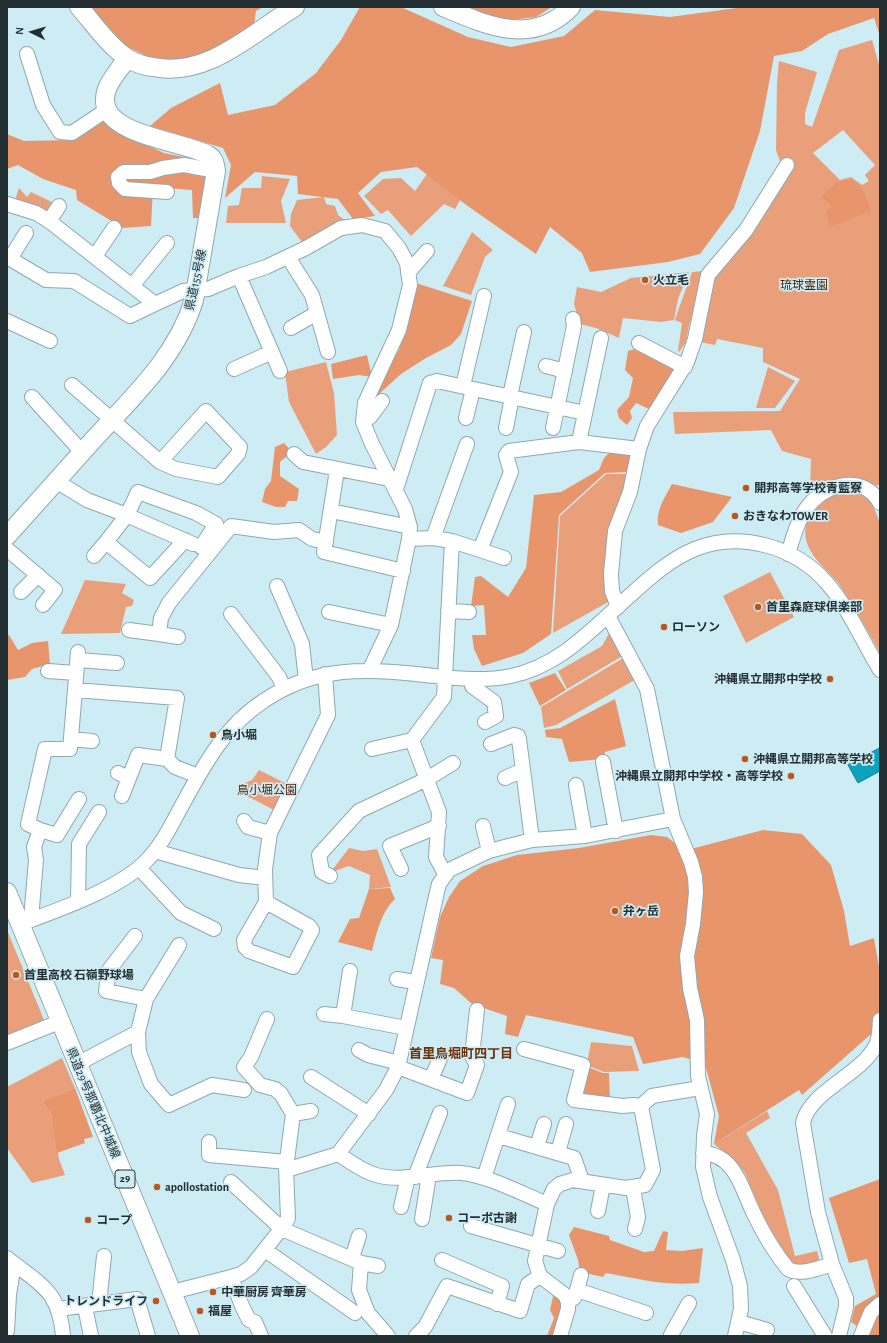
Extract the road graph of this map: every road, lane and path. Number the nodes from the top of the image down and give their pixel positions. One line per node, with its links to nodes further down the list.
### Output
1 (79, 7): 6 (main road)
2 (296, 7): 6 (main road)
3 (443, 7): 4 (main road)
4 (571, 7)
5 (27, 54): 7 (street)
6 (128, 58): 7 (main road)
7 (108, 109): 9 (main road)
8 (787, 165): 38 (street)
9 (216, 171): 10 (street); 24 (main road, 県道155号線)
10 (167, 192)
11 (7, 204): 13 (street)
12 (60, 206): 13 (street)
13 (49, 221): 18 (street)
14 (114, 228): 18 (street)
15 (26, 233): 20 (street)
16 (167, 243): 23 (street)
17 (427, 251): 21 (street)
18 (94, 256): 23 (street)
19 (288, 257): 21 (street); 22 (street); 27 (street)
20 (9, 258): 26 (street)
21 (408, 273): 51 (street)
22 (239, 276): 24 (street); 35 (street)
23 (132, 286): 26 (street)
24 (196, 290): 26 (street); 50 (main road, 県道155号線)
25 (484, 296): 43 (street)
26 (154, 304)
27 (317, 313): 30 (street); 36 (street)
28 (573, 319): 41 (street)
29 (7, 321): 33 (street)
30 (292, 328)
31 (524, 332): 44 (street)
32 (601, 338): 48 (street)
33 (50, 341)
34 (639, 343): 38 (street)
35 (272, 352): 39 (street); 40 (street)
36 (328, 352)
37 (546, 366): 41 (street)
38 (685, 367): 56 (street)
39 (234, 368)
40 (280, 371)
41 (565, 371): 47 (street)
42 (72, 386): 50 (street)
43 (468, 387): 44 (street); 49 (street); 62 (street)
44 (511, 397): 47 (street); 52 (street)
45 (32, 398): 57 (street)
46 (382, 401): 51 (street)
47 (557, 407): 48 (street); 53 (street)
48 (585, 413): 54 (street)
49 (466, 418)
50 (111, 421): 57 (main road, 県道155号線); 59 (street)
51 (363, 422): 62 (street)
52 (506, 428)
53 (553, 428)
54 (579, 442): 56 (street); 75 (street)
55 (467, 444): 68 (street)
56 (638, 449): 84 (street)
57 (82, 452): 61 (main road, 県道155号線)
58 (294, 454): 60 (street)
59 (160, 462): 59 (street)
60 (337, 470): 62 (street); 64 (street)
61 (56, 481): 65 (street); 67 (main road, 県道155号線)
62 (392, 484): 66 (street)
63 (878, 496): 76 (street)
64 (331, 511): 66 (street); 72 (street)
65 (127, 515): 69 (street); 71 (street); 74 (street)
66 (410, 533): 68 (street); 79 (street)
67 (7, 536)
68 (433, 538): 70 (street)
69 (185, 540): 71 (street); 74 (street)
70 (452, 541): 75 (street); 85 (street)
71 (106, 542): 77 (street)
72 (326, 542): 74 (street); 79 (street)
73 (7, 549): 80 (street)
74 (206, 549): 92 (street)
75 (480, 550): 78 (street)
76 (788, 554): 84 (street); 97 (street)
77 (94, 556)
78 (504, 558)
79 (403, 571): 90 (street)
80 (38, 575): 82 (street); 83 (street)
81 (276, 586): 102 (street)
82 (21, 592)
83 (43, 605)
84 (618, 606): 89 (street)
85 (448, 611): 87 (street); 100 (street)
86 (329, 612): 90 (street)
87 (469, 612)
88 (231, 614): 103 (street)
89 (608, 616): 101 (street); 122 (street)
90 (391, 625): 96 (street)
91 (129, 630): 92 (street)
92 (159, 634): 93 (street)
93 (178, 637)
94 (77, 662): 95 (street); 98 (street); 104 (street)
95 (117, 663)
96 (370, 670): 99 (street); 100 (street)
97 (880, 670)
98 (48, 671)
99 (325, 674): 102 (street); 128 (street)
100 (445, 677): 101 (street); 107 (street)
101 (472, 679): 105 (street)
102 (306, 680): 103 (street)
103 (284, 688): 115 (street)
104 (75, 690): 106 (street); 111 (street)
105 (485, 722)
106 (71, 740): 108 (street); 126 (street)
107 (412, 740): 110 (street); 117 (street)
108 (92, 741)
109 (491, 744): 114 (street)
110 (372, 750)
111 (167, 759): 115 (street); 119 (street)
112 (603, 762): 127 (street)
113 (453, 763): 117 (street)
114 (524, 770): 116 (street); 130 (street)
115 (198, 776): 131 (street)
116 (505, 778)
117 (427, 779): 124 (street); 136 (street)
118 (576, 785): 129 (street)
119 (122, 796)
120 (79, 799): 126 (street)
121 (99, 812): 139 (street)
122 (673, 819): 127 (street); 165 (street)
123 (244, 821): 128 (street)
124 (439, 826): 134 (street); 135 (street)
125 (483, 826): 132 (street)
126 (40, 830): 141 (street)
127 (616, 831): 129 (street)
128 (270, 833): 137 (street)
129 (585, 836): 130 (street)
130 (532, 840): 132 (street)
131 (155, 851): 133 (street); 137 (street)
132 (489, 851): 135 (street)
133 (139, 868): 139 (street); 142 (street)
134 (401, 870)
135 (445, 874): 147 (street)
136 (330, 876)
137 (265, 878): 140 (street)
138 (7, 892): 141 (main road, 県道29号那覇北中城線 / 29)
139 (78, 900): 141 (street)
140 (266, 902): 140 (street)
141 (26, 921): 154 (main road, 県道29号那覇北中城線 / 29)
142 (214, 929)
143 (135, 936): 148 (street)
144 (179, 945): 148 (street)
145 (350, 971): 151 (street)
146 (396, 979): 147 (street)
147 (415, 982): 155 (street)
148 (146, 999): 156 (street)
149 (477, 1010): 164 (street)
150 (324, 1014): 151 (street)
151 (343, 1016): 155 (street)
152 (267, 1019): 171 (street)
153 (880, 1020): 204 (street)
154 (59, 1022): 157 (street); 161 (main road, 県道29号那覇北中城線 / 29)
155 (406, 1028): 162 (street)
156 (138, 1032): 161 (street); 166 (street)
157 (7, 1042)
158 (524, 1049): 168 (street)
159 (359, 1050): 162 (street)
160 (442, 1054): 164 (street)
161 (77, 1064): 211 (main road, 県道29号那覇北中城線 / 29)
162 (398, 1065): 164 (street); 172 (street)
163 (311, 1077): 172 (street)
164 (431, 1079)
165 (700, 1088): 168 (street); 179 (street)
166 (244, 1090)
167 (508, 1104): 175 (street)
168 (641, 1106): 188 (street)
169 (311, 1112): 171 (street)
170 (440, 1113): 183 (street)
171 (293, 1114): 181 (street)
172 (370, 1114): 180 (street)
173 (544, 1124): 177 (street)
174 (566, 1124): 178 (street)
175 (499, 1136): 177 (street); 184 (street)
176 (210, 1142): 181 (street)
177 (537, 1146): 178 (street)
178 (558, 1152): 185 (street)
179 (703, 1153): 204 (street); 222 (street)
180 (338, 1154): 181 (street); 183 (street)
181 (286, 1165): 194 (street)
182 (429, 1175): 183 (street); 184 (street); 192 (street)
183 (412, 1177): 190 (street)
184 (484, 1178): 189 (street)
185 (579, 1180): 187 (street); 189 (street)
186 (231, 1182): 194 (street)
187 (603, 1185): 188 (street); 191 (street)
188 (633, 1188): 195 (street)
189 (547, 1204): 197 (street)
190 (401, 1206)
191 (598, 1211)
192 (422, 1219)
193 (471, 1226): 197 (street)
194 (282, 1229): 198 (street); 201 (street)
195 (635, 1229)
196 (359, 1236): 201 (street)
197 (538, 1246): 199 (street); 207 (street)
198 (265, 1250): 208 (street); 220 (street)
199 (558, 1251)
200 (104, 1256): 215 (street)
201 (357, 1260): 205 (street); 220 (street)
202 (442, 1260): 216 (street)
203 (10, 1261): 212 (street); 219 (street)
204 (832, 1264): 236 (street)
205 (378, 1266)
206 (581, 1275): 210 (street)
207 (540, 1276): 213 (street); 216 (street)
208 (231, 1277): 211 (street); 230 (street)
209 (794, 1286): 235 (street)
210 (577, 1290): 213 (street); 221 (street)
211 (172, 1292): 229 (main road, 県道29号那覇北中城線 / 29)
212 (8, 1295): 224 (street)
213 (568, 1302): 225 (street)
214 (689, 1303): 233 (street)
215 (99, 1304): 218 (street); 228 (street)
216 (497, 1304): 232 (street)
217 (880, 1304): 237 (street)
218 (85, 1307): 219 (street); 227 (street)
219 (58, 1309): 226 (street)
220 (367, 1312): 231 (street)
221 (646, 1313)
222 (739, 1322): 223 (street); 234 (street)
223 (767, 1330)
224 (7, 1331)
225 (563, 1335)
226 (63, 1336)
227 (91, 1336)
228 (148, 1336)
229 (190, 1336)
230 (261, 1336)
231 (388, 1336)
232 (416, 1336)
233 (672, 1336)
234 (735, 1336)
235 (825, 1336)
236 (839, 1336)
237 (861, 1336)

